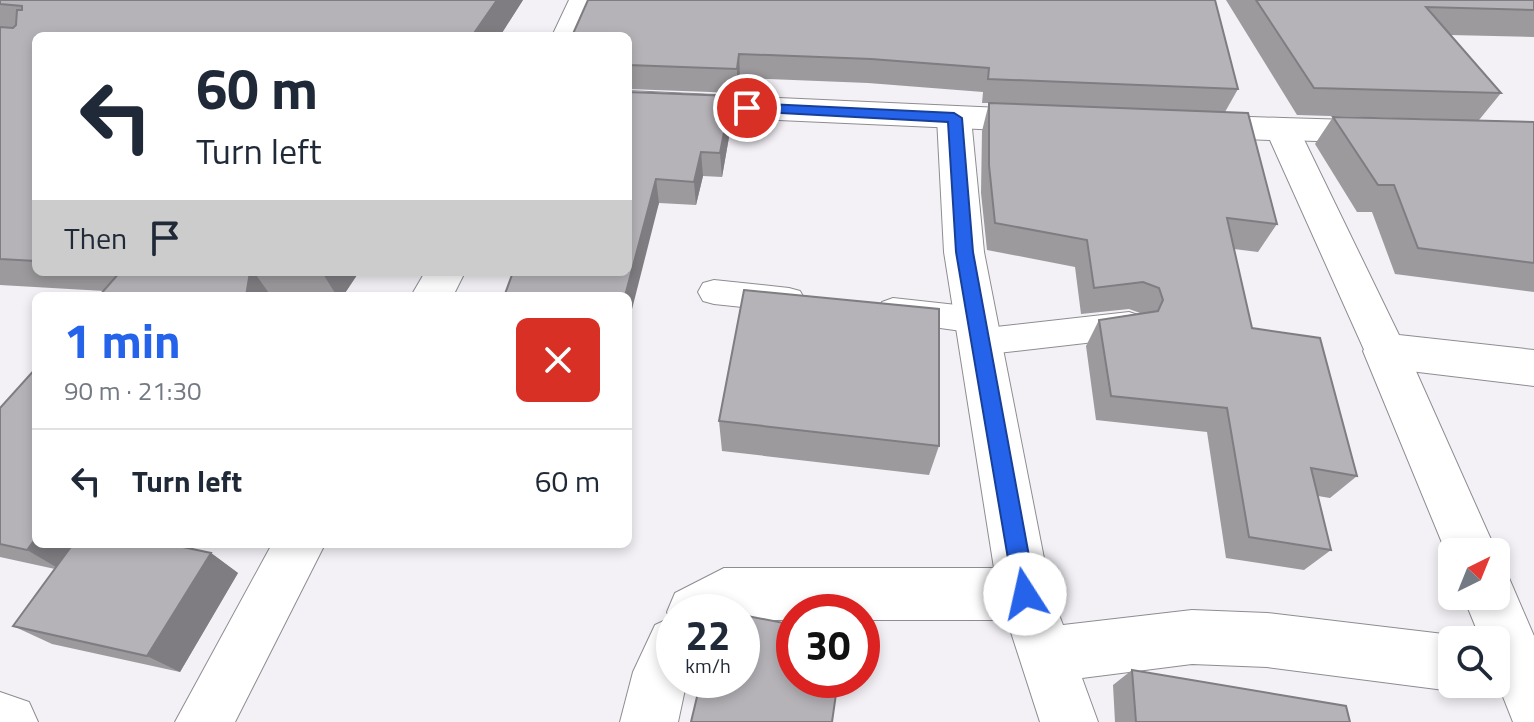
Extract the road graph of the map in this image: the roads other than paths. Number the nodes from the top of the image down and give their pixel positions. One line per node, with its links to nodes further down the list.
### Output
1 (584, 0): 2 (street)
2 (570, 32)
3 (632, 102): 4 (street)
4 (954, 118): 5 (street); 13 (street)
5 (1080, 122)
6 (1158, 125): 7 (street)
7 (1283, 129): 8 (street); 14 (street)
8 (1424, 133)
9 (714, 292): 10 (lane)
10 (822, 303)
11 (868, 308): 13 (lane)
12 (1129, 325): 13 (lane)
13 (978, 331): 19 (street)
14 (1385, 351): 15 (street); 16 (street)
15 (1534, 368)
16 (1465, 538)
17 (297, 548): 27 (street)
18 (760, 594): 19 (street)
19 (1025, 594): 21 (street)
20 (1495, 610): 23 (street)
21 (1047, 655): 22 (street); 29 (street)
22 (1438, 661)
23 (1518, 681)
24 (656, 693): 28 (street)
25 (0, 721): 26 (street)
26 (9, 722)
27 (204, 722)
28 (649, 722)
29 (1069, 722)

